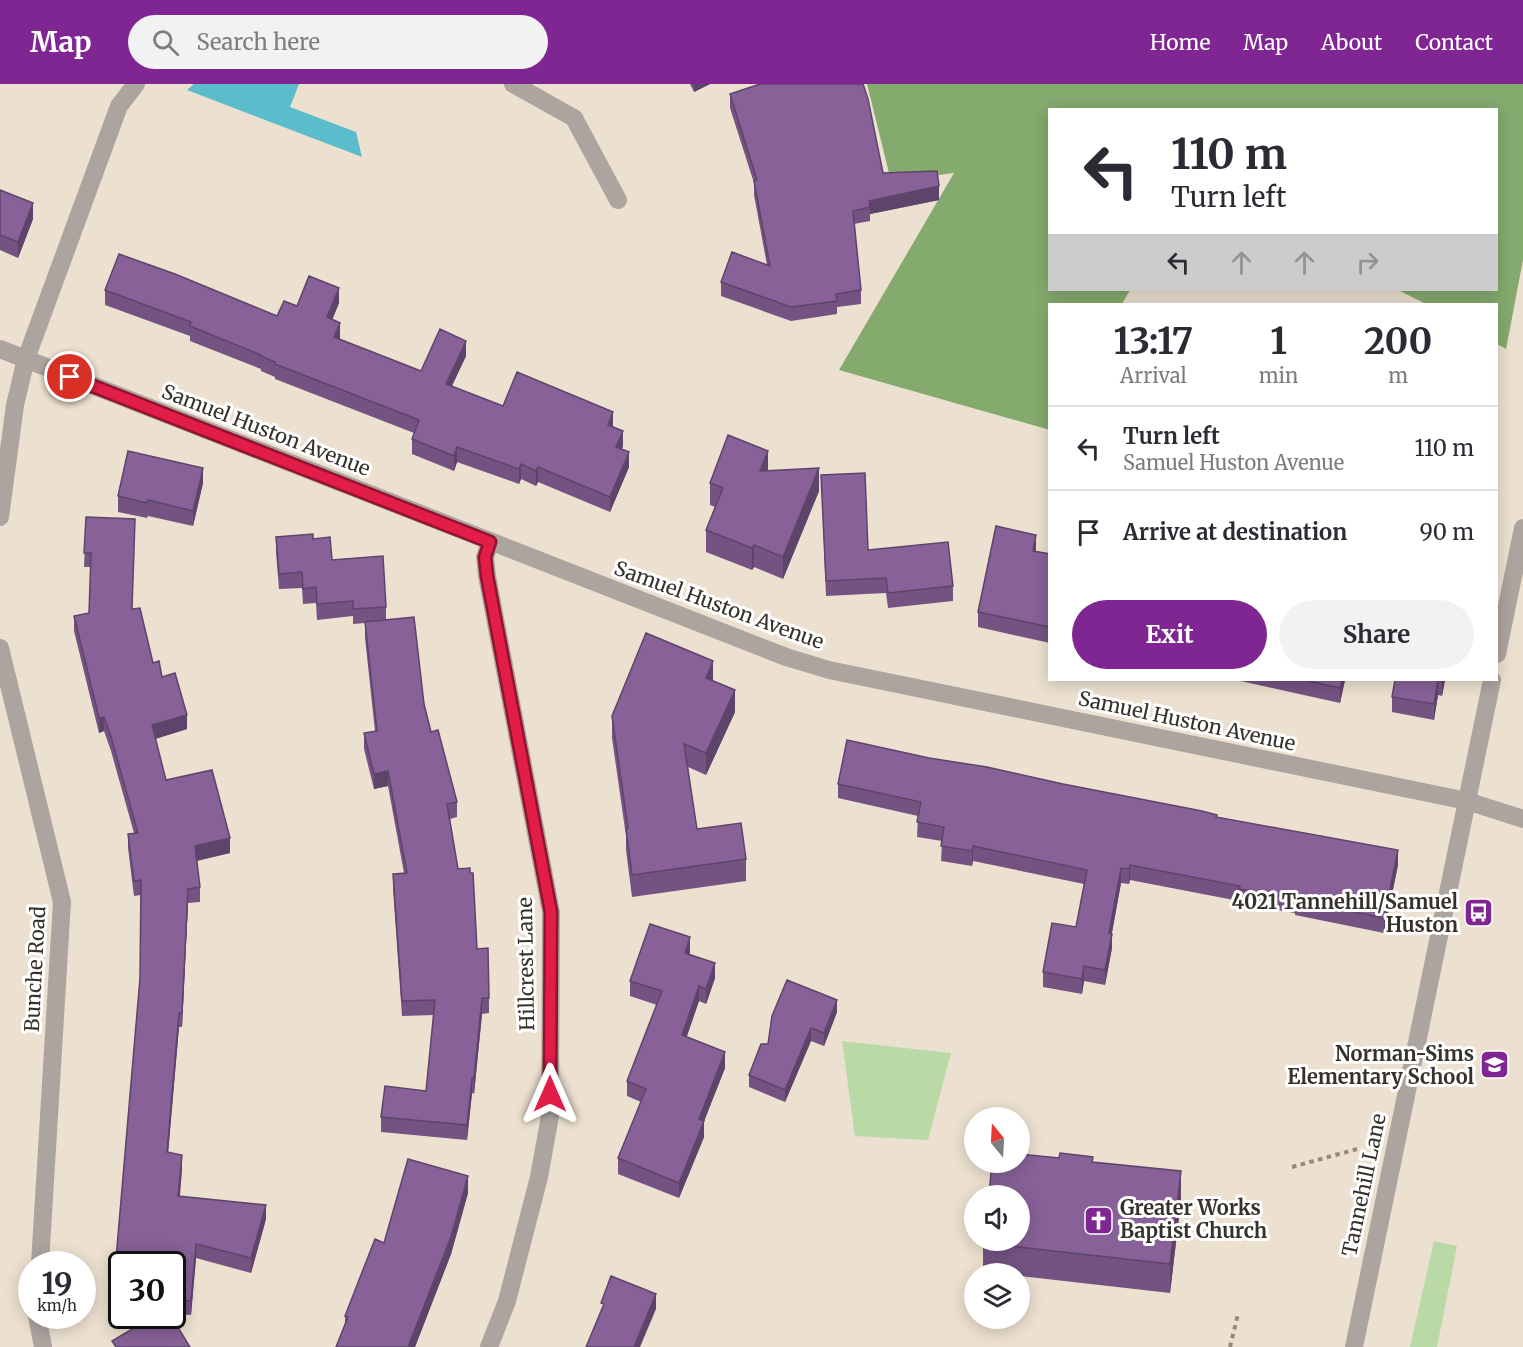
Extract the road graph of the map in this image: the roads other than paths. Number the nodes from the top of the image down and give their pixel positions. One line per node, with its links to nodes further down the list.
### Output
1 (136, 84): 5 (street)
2 (513, 84): 3 (street)
3 (618, 200)
4 (0, 349): 5 (street, Samuel Huston Avenue)
5 (26, 359): 6 (street); 8 (street, Samuel Huston Avenue)
6 (0, 517)
7 (1523, 528): 10 (street)
8 (490, 542): 12 (street, Samuel Huston Avenue); 17 (street, Hillcrest Lane)
9 (0, 648): 14 (street, Bunche Road)
10 (1498, 649)
11 (1492, 681): 12 (street, Tannehill Lane)
12 (1467, 801): 13 (street, Samuel Huston Avenue); 18 (street, Tannehill Lane)
13 (1523, 819)
14 (41, 1251)
15 (40, 1329): 16 (street)
16 (43, 1347)
17 (489, 1347)
18 (1354, 1347)

